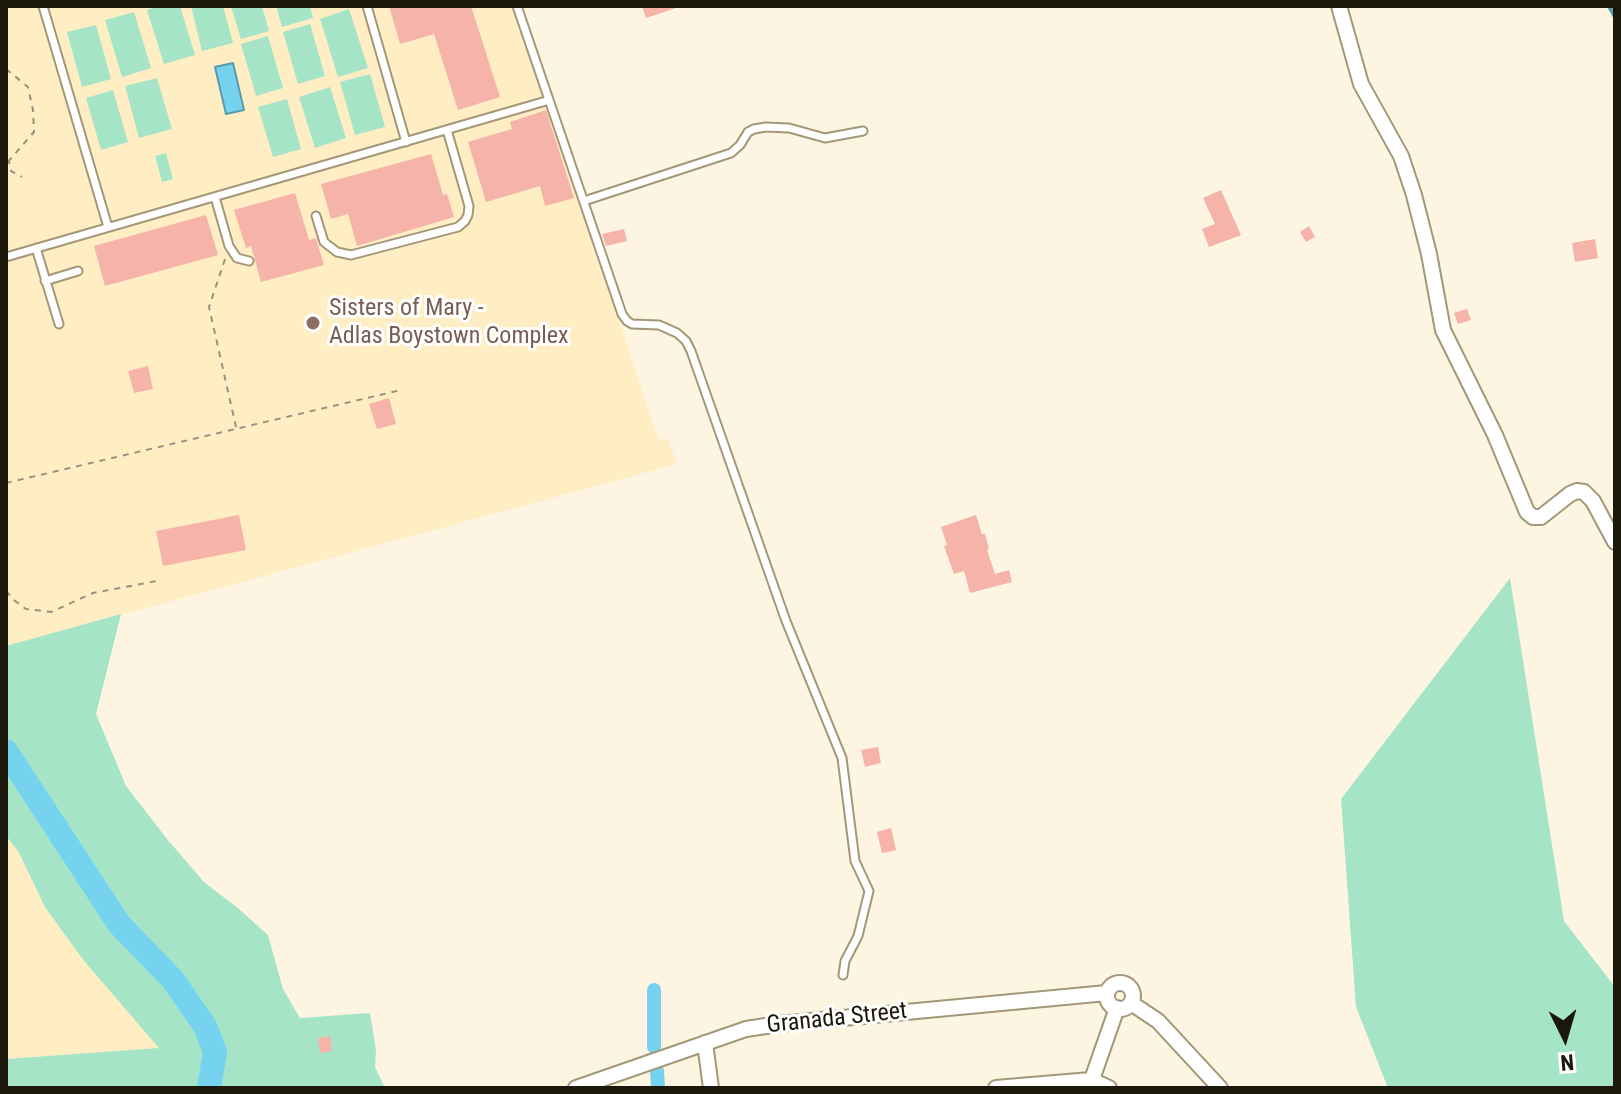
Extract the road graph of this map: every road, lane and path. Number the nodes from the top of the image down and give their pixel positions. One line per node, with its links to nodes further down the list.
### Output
1 (43, 6): 15 (lane)
2 (367, 6): 9 (lane)
3 (517, 6): 13 (lane)
4 (1339, 6): 26 (street)
5 (6, 69): 10 (path)
6 (546, 101): 7 (lane)
7 (447, 130): 9 (lane); 14 (lane)
8 (863, 131): 13 (lane)
9 (406, 142): 12 (lane)
10 (7, 162): 11 (path)
11 (22, 177)
12 (215, 197): 15 (lane); 16 (lane)
13 (584, 201): 29 (lane)
14 (316, 216)
15 (108, 227): 17 (lane)
16 (229, 246): 19 (lane); 24 (path)
17 (36, 248): 18 (lane); 21 (lane)
18 (6, 257)
19 (249, 261)
20 (78, 271): 21 (lane)
21 (45, 281): 22 (lane)
22 (59, 324)
23 (401, 390): 24 (path)
24 (236, 429): 25 (path)
25 (6, 483)
26 (1615, 542)
27 (157, 581): 28 (path)
28 (6, 591)
29 (843, 975)
30 (1107, 993): 31 (street); 31 (street); 32 (street, Granada Street)
31 (1124, 1006): 34 (street); 39 (street)
32 (705, 1043): 33 (street, Granada Street); 36 (street)
33 (605, 1083): 35 (street, Granada Street)
34 (1090, 1084): 37 (street); 38 (street)
35 (576, 1088)
36 (711, 1088)
37 (996, 1088)
38 (1109, 1088)
39 (1220, 1088)

